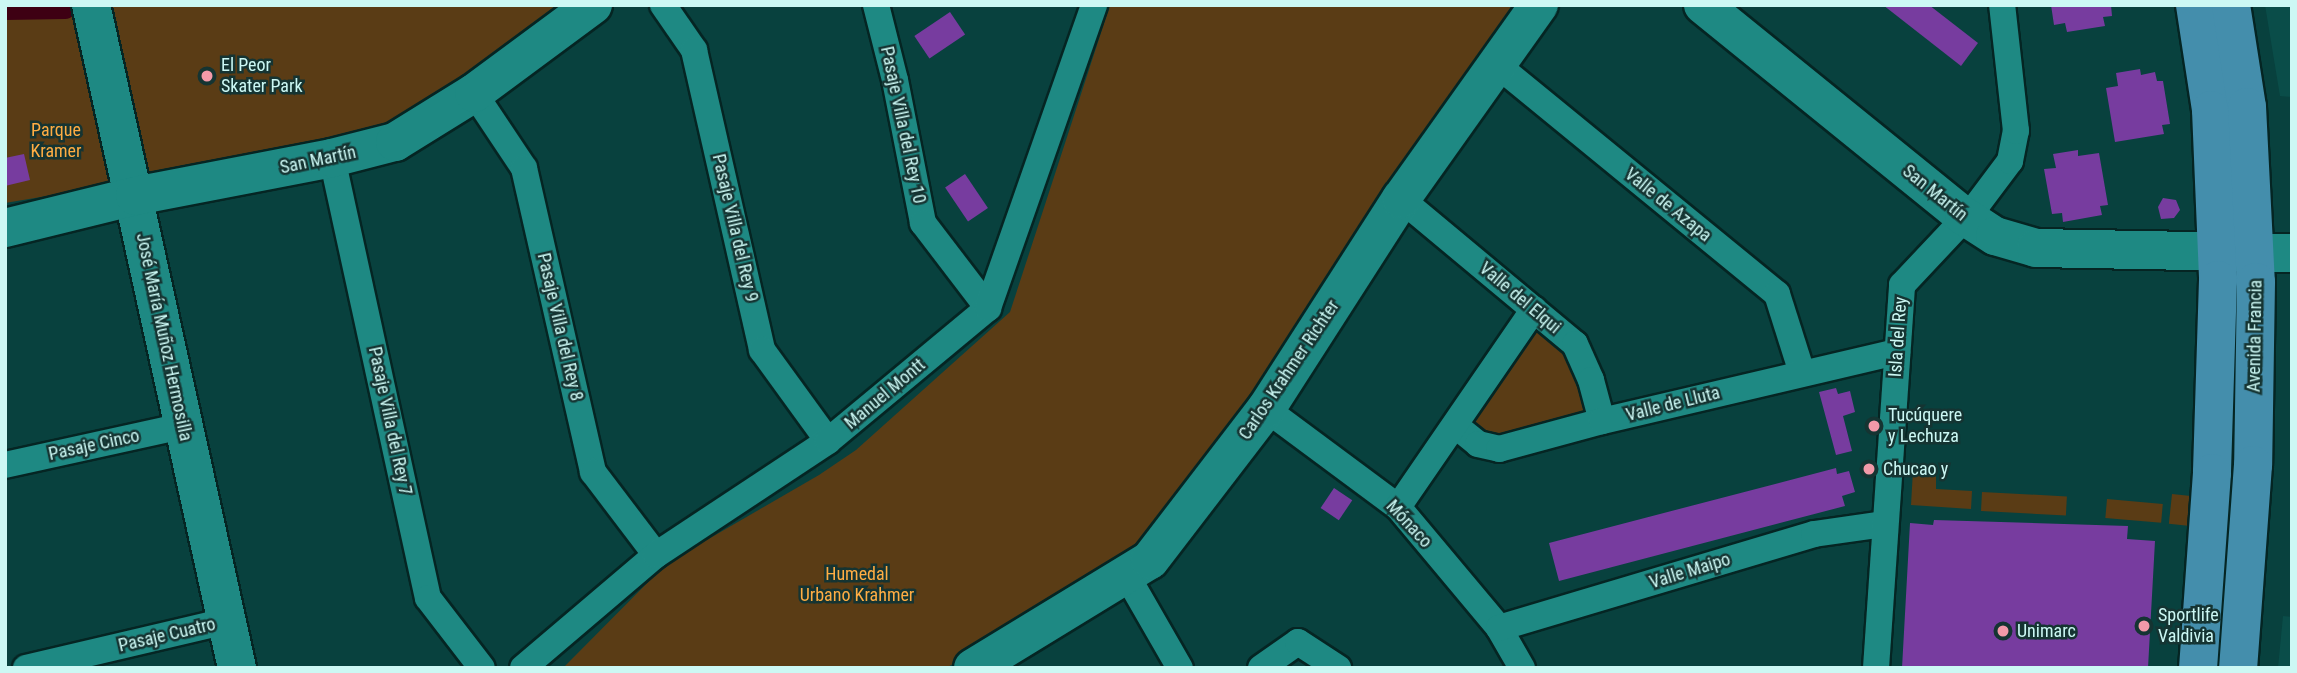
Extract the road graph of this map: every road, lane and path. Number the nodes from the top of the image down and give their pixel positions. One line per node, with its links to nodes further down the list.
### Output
1 (91, 5): 14 (street, José María Muñoz Hermosilla)
2 (593, 5): 12 (street, San Martín)
3 (663, 5): 28 (street, Pasaje Villa del Rey 9)
4 (876, 5): 20 (street, Pasaje Villa del Rey 10)
5 (1094, 5): 20 (street)
6 (1539, 5): 11 (street, Carlos Krahmer Richter)
7 (1703, 5): 16 (street, San Martín)
8 (2002, 5): 16 (street, Isla del Rey)
9 (2194, 5): 18 (main road)
10 (2231, 5): 19 (main road, Avenida Francia)
11 (1496, 64): 15 (street, Carlos Krahmer Richter); 23 (street, Valle de Azapa)
12 (474, 93): 13 (street, San Martín); 32 (street, Pasaje Villa del Rey 8)
13 (332, 158): 14 (street, San Martín); 39 (street, Pasaje Villa del Rey 7)
14 (135, 196): 17 (street, San Martín); 26 (street, José María Muñoz Hermosilla)
15 (1401, 199): 21 (street, Valle del Elqui); 24 (street, Carlos Krahmer Richter)
16 (1965, 216): 18 (street, San Martín); 22 (street, Isla del Rey)
17 (5, 228)
18 (2218, 250): 19 (street, San Martín); 46 (main road)
19 (2274, 252): 47 (main road, Avenida Francia)
20 (988, 309): 28 (street, Manuel Montt)
21 (1534, 309): 25 (street, Valle del Elqui); 27 (street)
22 (1897, 352): 23 (street, Valle de Lluta); 31 (street, Isla del Rey)
23 (1802, 373): 25 (street, Valle de Lluta)
24 (1266, 409): 30 (street, Mónaco); 33 (street, Carlos Krahmer Richter)
25 (1602, 421): 27 (street, Valle de Lluta)
26 (182, 426): 29 (street, Pasaje Cinco); 34 (street, José María Muñoz Hermosilla)
27 (1456, 426): 30 (street)
28 (828, 442): 32 (street, Manuel Montt)
29 (5, 465)
30 (1398, 507): 35 (street, Mónaco)
31 (1883, 524): 35 (street, Valle Maipo); 45 (street, Isla del Rey)
32 (656, 555): 40 (street, Manuel Montt)
33 (1127, 576): 36 (street, Carlos Krahmer Richter); 41 (street)
34 (227, 621): 37 (street, Pasaje Cuatro); 38 (street, José María Muñoz Hermosilla)
35 (1499, 628): 44 (street, Mónaco)
36 (982, 666)
37 (26, 668)
38 (237, 668)
39 (482, 668)
40 (523, 668)
41 (1180, 668)
42 (1261, 668): 43 (street)
43 (1338, 668)
44 (1522, 668)
45 (1876, 668)
46 (2198, 668)
47 (2238, 668)

